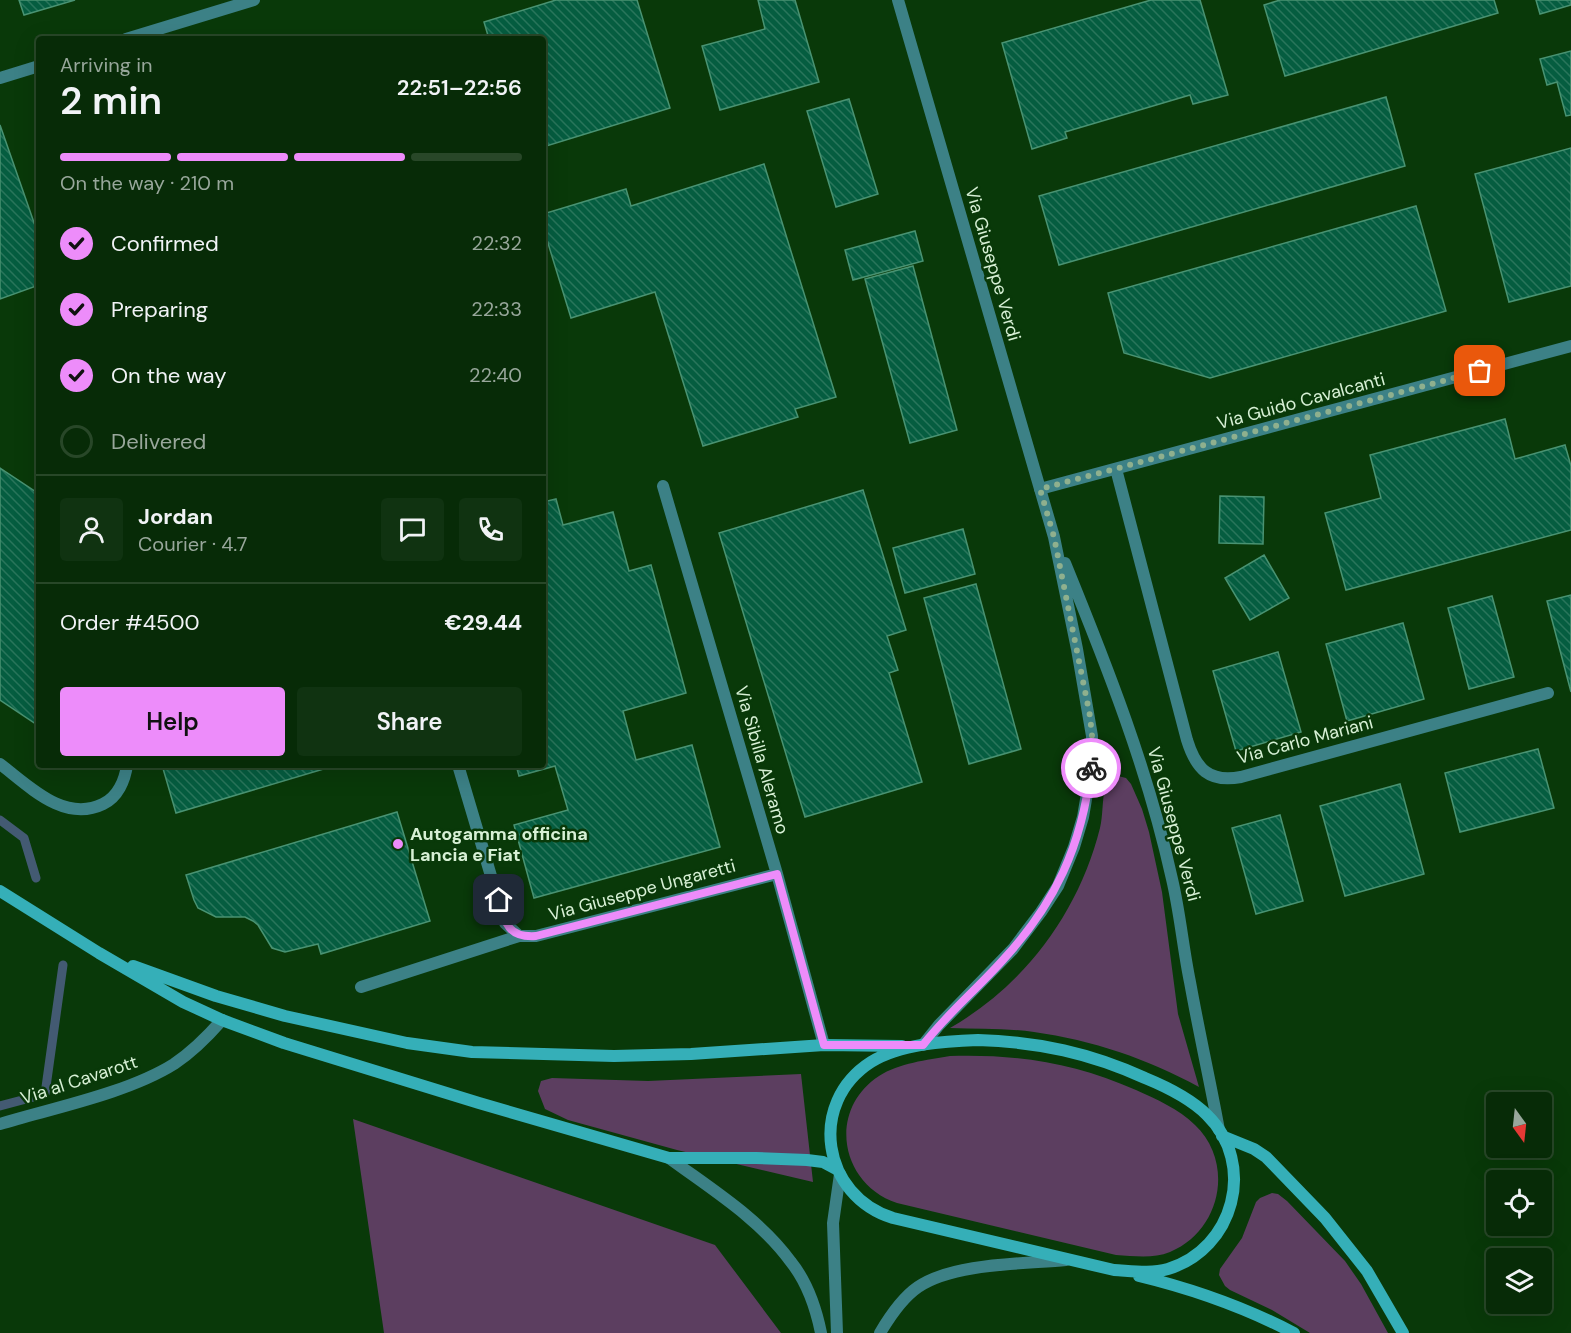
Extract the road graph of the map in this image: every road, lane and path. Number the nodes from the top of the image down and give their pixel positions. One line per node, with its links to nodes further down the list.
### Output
1 (254, 0): 3 (street)
2 (898, 0): 9 (street, Via Giuseppe Verdi)
3 (136, 36)
4 (36, 67): 5 (street)
5 (0, 78)
6 (1571, 346): 7 (street, Via Guido Cavalcanti)
7 (1116, 469): 9 (street, Via Guido Cavalcanti); 11 (street, Via Carlo Mariani)
8 (663, 486): 15 (street, Via Sibilla Aleramo)
9 (1040, 489): 10 (street, Via Giuseppe Verdi)
10 (1054, 537): 22 (street, Via Giuseppe Verdi); 24 (street, Via Giuseppe Verdi)
11 (1548, 693)
12 (0, 764): 13 (street)
13 (126, 768)
14 (459, 768): 17 (street)
15 (777, 874): 17 (street, Via Giuseppe Ungaretti); 21 (street, Via Sibilla Aleramo)
16 (0, 891): 18 (main road)
17 (519, 936): 19 (street, Via Giuseppe Ungaretti)
18 (99, 953): 20 (main road); 21 (main road)
19 (361, 987)
20 (222, 1020): 23 (street, Via al Cavarott); 25 (main road)
21 (824, 1045): 22 (main road)
22 (921, 1046): 24 (main road); 26 (main road)
23 (0, 1124)
24 (1221, 1133): 28 (main road); 33 (main road)
25 (669, 1158): 26 (main road); 29 (street)
26 (839, 1172): 27 (main road); 30 (street)
27 (1067, 1260): 28 (main road); 31 (street)
28 (1114, 1270): 32 (main road)
29 (822, 1333)
30 (837, 1333)
31 (880, 1333)
32 (1294, 1333)
33 (1403, 1333)

